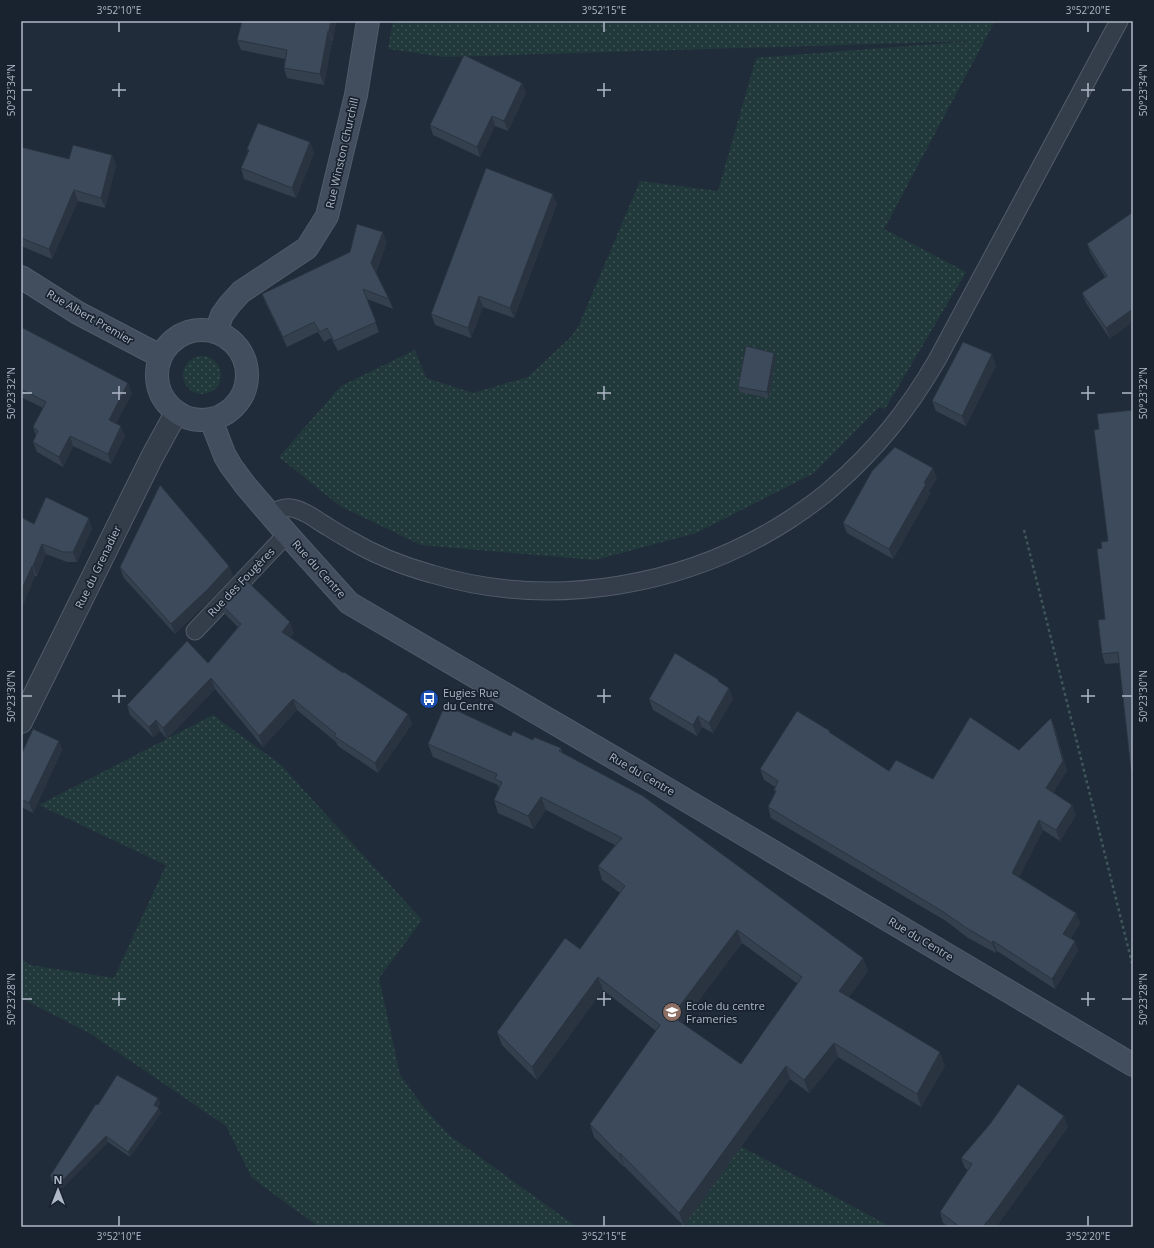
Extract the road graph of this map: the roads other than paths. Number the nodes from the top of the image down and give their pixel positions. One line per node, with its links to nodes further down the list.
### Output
1 (368, 21): 4 (street, Rue Winston Churchill)
2 (1119, 21): 8 (lane)
3 (21, 277): 5 (street, Rue Albert Premier)
4 (216, 332): 5 (street); 7 (street)
5 (160, 356): 6 (street)
6 (176, 413): 7 (street); 11 (street, Rue du Grenadier)
7 (211, 420): 8 (street, Rue du Centre)
8 (271, 514): 9 (street, Rue du Centre)
9 (287, 534): 10 (lane, Rue des Fougères); 12 (street, Rue du Centre)
10 (195, 631)
11 (21, 722)
12 (1133, 1065)

